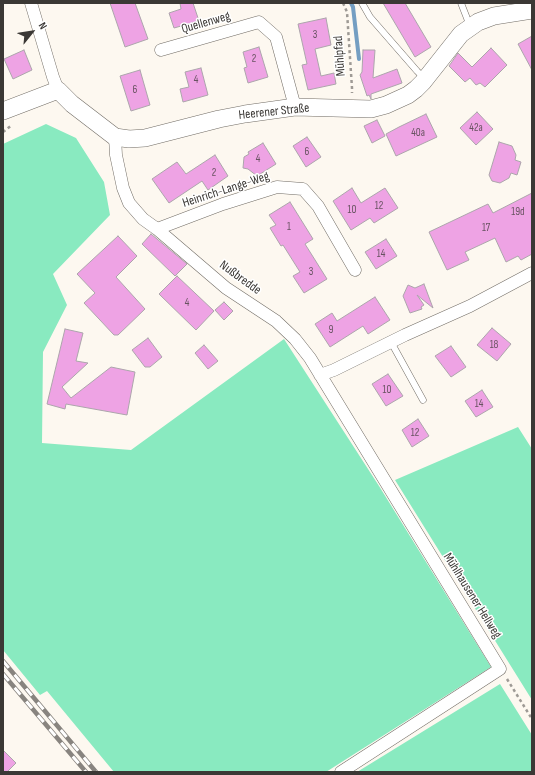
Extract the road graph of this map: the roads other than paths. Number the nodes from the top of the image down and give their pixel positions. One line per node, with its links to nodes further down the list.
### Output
1 (31, 3): 8 (street)
2 (362, 3): 7 (lane)
3 (461, 3): 5 (lane)
4 (532, 10): 5 (street, Heerener Straße)
5 (470, 27): 7 (street, Heerener Straße)
6 (161, 50): 9 (street, Quellenweg)
7 (426, 79): 9 (street, Heerener Straße)
8 (58, 90): 10 (street); 11 (street)
9 (295, 107): 11 (street, Heerener Straße)
10 (3, 111)
11 (115, 137): 12 (street, Nußbredde)
12 (157, 229): 13 (street, Heinrich-Lange-Weg); 16 (street, Nußbredde)
13 (355, 270)
14 (532, 273): 15 (street)
15 (390, 342): 16 (street); 17 (lane)
16 (320, 375): 18 (street, Mühlhausener Hellweg)
17 (423, 400)
18 (341, 772)

